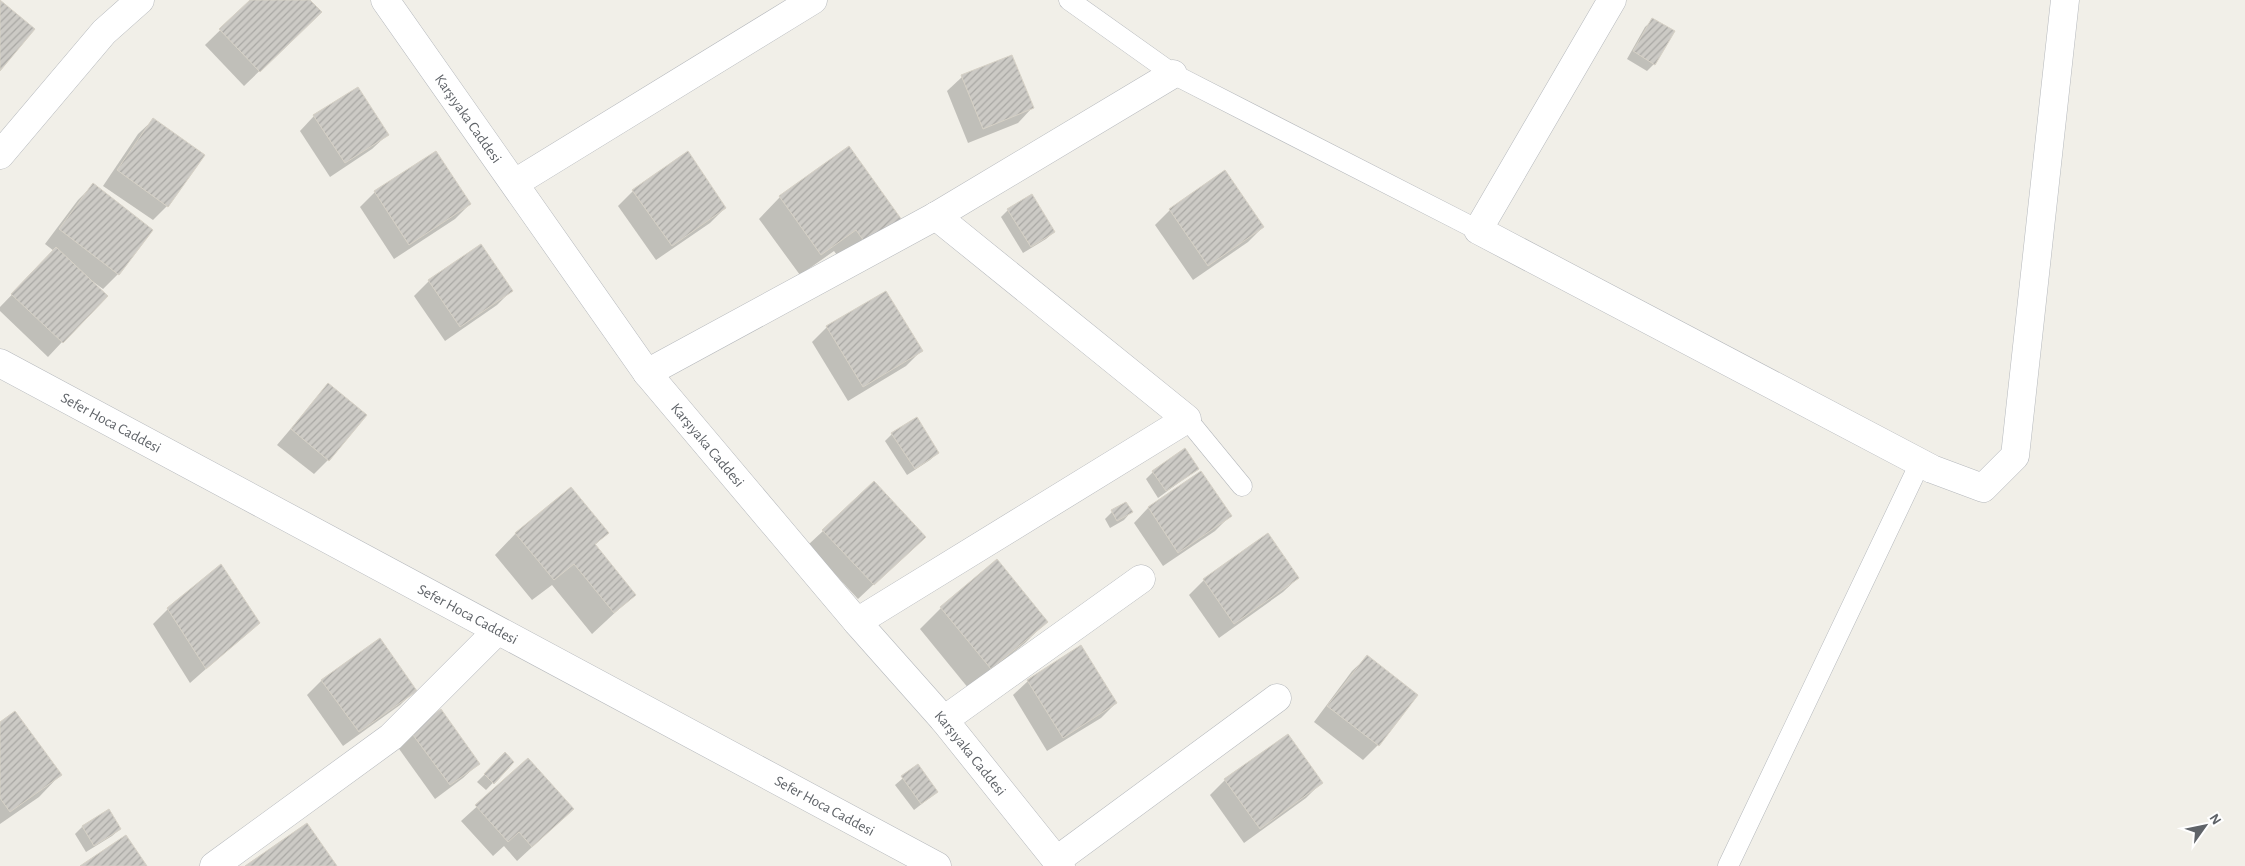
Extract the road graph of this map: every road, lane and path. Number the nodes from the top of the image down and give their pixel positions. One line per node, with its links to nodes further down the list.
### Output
1 (140, 0): 8 (street)
2 (385, 0): 9 (street, Karşıyaka Caddesi)
3 (812, 0): 9 (street)
4 (1069, 0): 7 (lane)
5 (1612, 0): 11 (street)
6 (2064, 0): 15 (street)
7 (1173, 74): 10 (street); 11 (lane)
8 (0, 155)
9 (516, 183): 13 (street, Karşıyaka Caddesi)
10 (936, 216): 13 (street); 14 (street)
11 (1478, 230): 15 (street)
12 (0, 363): 19 (street, Sefer Hoca Caddesi)
13 (647, 372): 18 (street, Karşıyaka Caddesi)
14 (1188, 419): 16 (lane); 18 (street)
15 (1920, 463): 25 (lane)
16 (1242, 486)
17 (1141, 579): 21 (street)
18 (857, 622): 21 (street, Karşıyaka Caddesi)
19 (497, 631): 23 (street); 24 (street, Sefer Hoca Caddesi)
20 (1277, 698): 22 (street)
21 (944, 720): 22 (street, Karşıyaka Caddesi)
22 (1059, 863)
23 (214, 866)
24 (937, 866)
25 (1728, 866)

